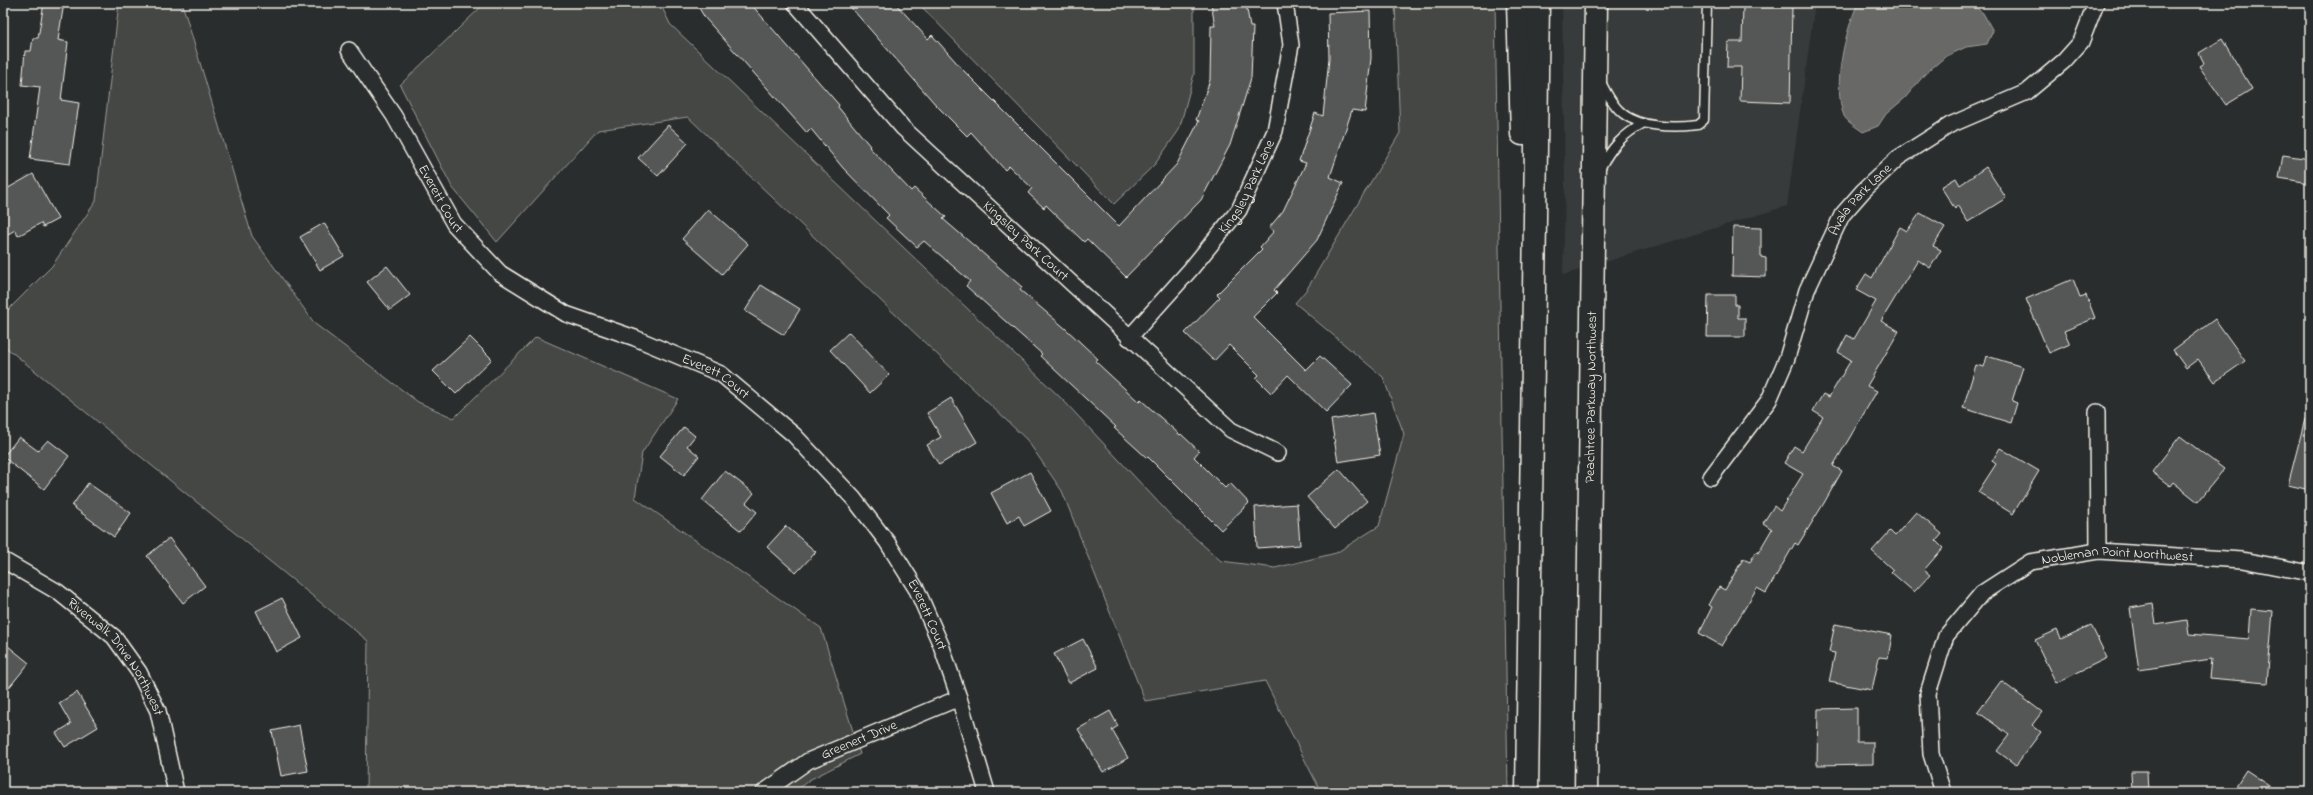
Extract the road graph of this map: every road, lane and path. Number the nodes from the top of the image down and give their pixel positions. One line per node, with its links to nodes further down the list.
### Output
1 (795, 3): 13 (street, Kingsley Park Court)
2 (1285, 3): 13 (street, Kingsley Park Lane)
3 (1518, 3): 12 (highway)
4 (1538, 3): 12 (highway)
5 (1596, 3): 9 (highway, Peachtree Parkway Northwest)
6 (1707, 3): 10 (lane)
7 (2096, 3): 16 (street, Avala Park Lane)
8 (349, 50): 20 (street, Everett Court)
9 (1595, 71): 10 (lane); 11 (highway, Peachtree Parkway Northwest)
10 (1644, 123): 11 (lane)
11 (1592, 185): 25 (highway, Peachtree Parkway Northwest)
12 (1535, 200): 21 (highway)
13 (1130, 338): 15 (street, Kingsley Park Court)
14 (2096, 412): 17 (street)
15 (1278, 453)
16 (1711, 477)
17 (2098, 551): 19 (street, Nobleman Point Northwest); 26 (street, Nobleman Point Northwest)
18 (3, 560): 22 (street, Riverwalk Drive Northwest)
19 (2310, 573)
20 (959, 698): 23 (street, Greenert Drive); 24 (street, Everett Court)
21 (1529, 788)
22 (176, 792)
23 (764, 792)
24 (987, 792)
25 (1586, 792)
26 (1943, 792)

